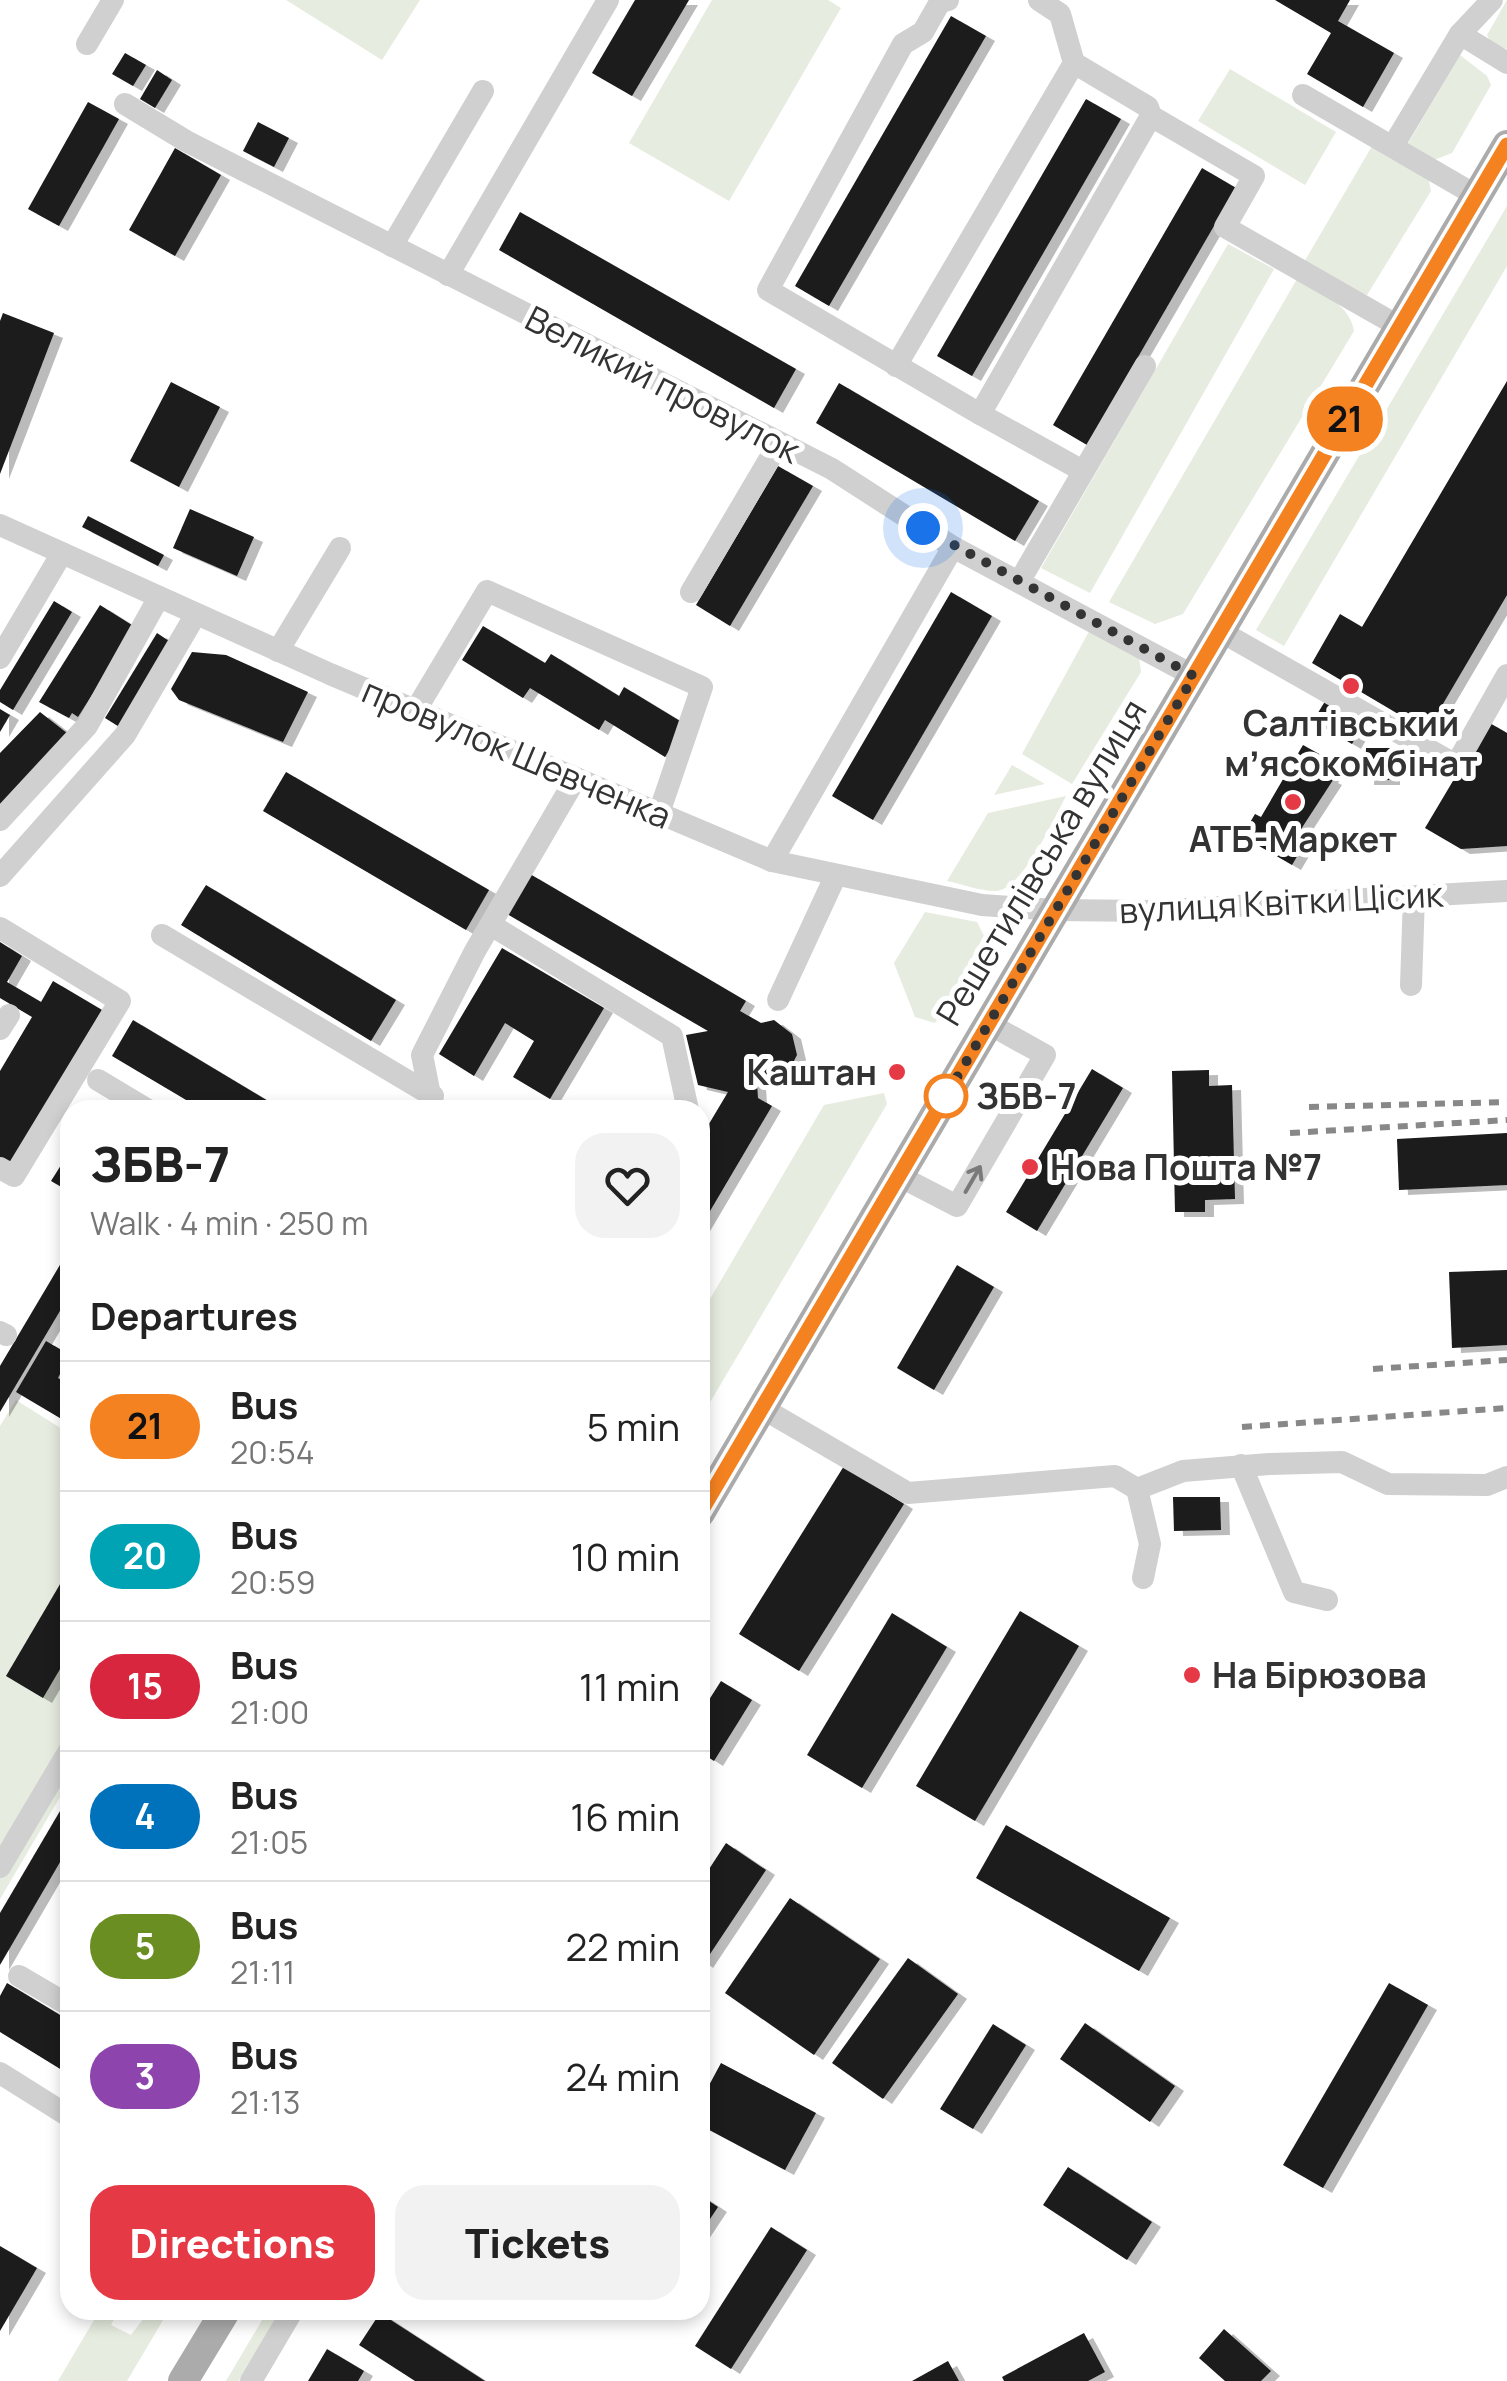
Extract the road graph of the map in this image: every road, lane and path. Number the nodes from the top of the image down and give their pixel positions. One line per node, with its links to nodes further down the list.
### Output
1 (114, 0): 7 (street)
2 (608, 0): 18 (street)
3 (948, 0): 20 (street)
4 (1039, 0): 8 (street)
5 (1492, 0): 6 (street)
6 (1460, 34): 9 (street); 15 (street)
7 (87, 44)
8 (1074, 63): 13 (street); 20 (street)
9 (1507, 63)
10 (483, 91): 17 (street)
11 (1303, 95): 15 (street)
12 (125, 104): 17 (street, Великий провулок)
13 (1151, 116): 19 (street); 22 (street)
14 (1507, 145): 16 (main road, Решетилівська вулиця)
15 (1393, 146): 16 (street)
16 (1477, 196): 19 (main road, Решетилівська вулиця)
17 (392, 246): 18 (street, Великий провулок)
18 (448, 276): 23 (street, Великий провулок)
19 (1400, 327): 33 (main road, Решетилівська вулиця)
20 (896, 366): 22 (street)
21 (1144, 366): 24 (street)
22 (980, 414): 24 (street)
23 (779, 443): 26 (street, Великий провулок); 30 (street)
24 (1083, 471): 29 (street)
25 (0, 525): 28 (street, провулок Шевченка)
26 (953, 547): 29 (street, Великий провулок); 42 (street)
27 (340, 548): 34 (street)
28 (62, 553): 31 (street, провулок Шевченка); 35 (street)
29 (1018, 582): 37 (street, Великий провулок)
30 (691, 592)
31 (159, 597): 32 (street, провулок Шевченка); 41 (street)
32 (196, 614): 34 (street, провулок Шевченка); 43 (street)
33 (1220, 631): 36 (street); 37 (main road, Решетилівська вулиця)
34 (278, 651): 38 (street, провулок Шевченка)
35 (1, 653)
36 (1507, 675)
37 (1194, 676): 47 (main road, Решетилівська вулиця)
38 (417, 708): 39 (street, провулок Шевченка); 40 (street)
39 (576, 778): 40 (street, провулок Шевченка); 48 (street)
40 (659, 813): 42 (street, провулок Шевченка)
41 (0, 820)
42 (772, 861): 44 (street, провулок Шевченка)
43 (0, 876)
44 (835, 877): 47 (street, провулок Шевченка); 52 (street)
45 (1507, 891): 46 (street, вулиця Квітки Цісик)
46 (1414, 896): 47 (street, вулиця Квітки Цісик); 51 (street)
47 (1056, 910): 53 (main road, Решетилівська вулиця)
48 (491, 925): 59 (street); 60 (street)
49 (0, 928): 55 (street)
50 (162, 935): 58 (street)
51 (1412, 985)
52 (778, 1000)
53 (988, 1024): 62 (main road, Решетилівська вулиця); 62 (street, one-way to 53)
54 (98, 1080): 57 (street)
55 (60, 1100)
56 (60, 1100): 61 (street)
57 (131, 1100)
58 (428, 1100)
59 (432, 1100)
60 (686, 1100)
61 (0, 1168)
62 (899, 1176): 63 (main road, Решетилівська вулиця)
63 (762, 1408): 66 (street); 67 (main road, Решетилівська вулиця)
64 (1242, 1466): 65 (street); 66 (street); 69 (street)
65 (1507, 1477)
66 (1137, 1489): 68 (street)
67 (710, 1496)
68 (1143, 1578)
69 (1327, 1600)
70 (60, 1765): 71 (street)
71 (0, 1867)
72 (19, 1976): 73 (street)
73 (60, 2000)
74 (0, 2074): 75 (street)
75 (60, 2111)
76 (220, 2320): 78 (main road)
77 (287, 2320): 79 (street)
78 (184, 2381)
79 (250, 2381)

